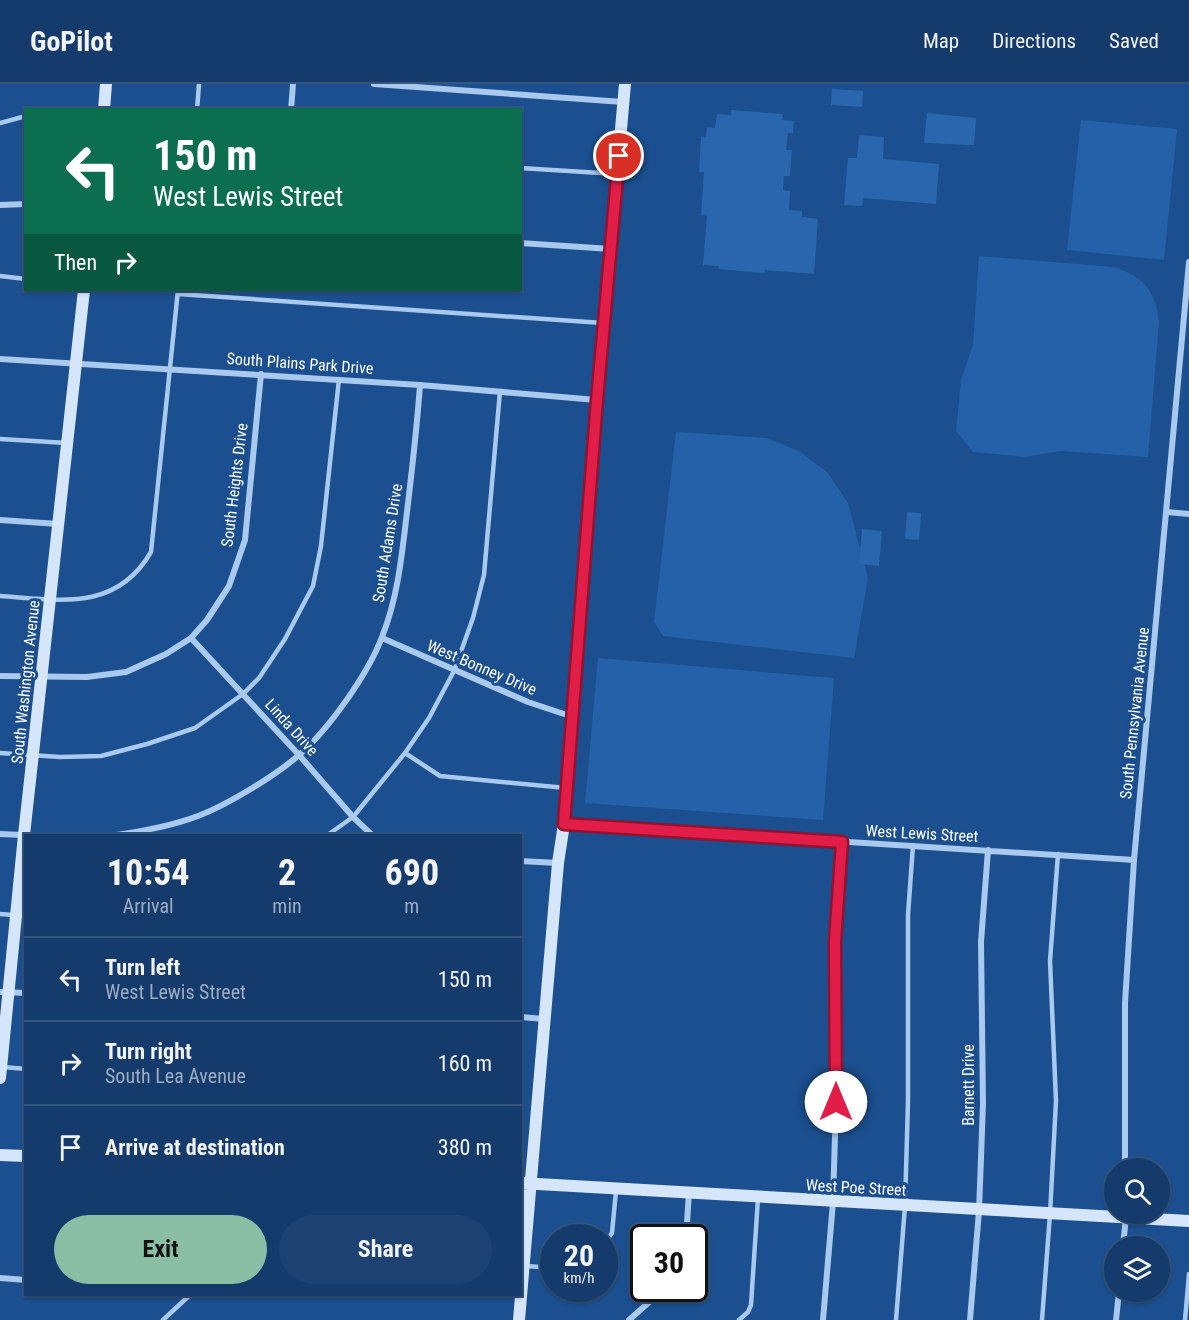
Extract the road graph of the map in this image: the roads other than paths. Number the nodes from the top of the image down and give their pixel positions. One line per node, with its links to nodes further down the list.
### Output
1 (106, 84): 7 (street)
2 (199, 84): 8 (lane)
3 (293, 84): 9 (street)
4 (374, 84): 6 (street)
5 (626, 84): 6 (street)
6 (624, 102): 13 (street)
7 (104, 108)
8 (197, 108)
9 (291, 108)
10 (24, 117): 11 (lane)
11 (0, 123)
12 (522, 168): 13 (lane)
13 (617, 174): 17 (street)
14 (24, 204): 15 (street)
15 (0, 205)
16 (522, 243): 17 (street)
17 (611, 249): 23 (street)
18 (1189, 262): 34 (street, South Pennsylvania Avenue)
19 (0, 276): 20 (lane)
20 (24, 279)
21 (84, 291): 25 (street, South Washington Avenue)
22 (178, 292): 23 (lane); 26 (lane)
23 (605, 323): 31 (street)
24 (0, 359): 25 (street, South Plains Park Drive)
25 (76, 363): 26 (street, South Plains Park Drive); 33 (street, South Washington Avenue)
26 (170, 369): 27 (street, South Plains Park Drive); 39 (lane)
27 (261, 374): 28 (street, South Plains Park Drive); 40 (street, South Heights Drive)
28 (339, 379): 29 (street, South Plains Park Drive); 45 (lane)
29 (420, 385): 30 (street, South Plains Park Drive); 41 (street, South Adams Drive)
30 (500, 391): 31 (street, South Plains Park Drive); 42 (lane)
31 (597, 400): 46 (street)
32 (0, 439): 33 (lane)
33 (67, 443): 37 (street, South Washington Avenue)
34 (1167, 512): 35 (street); 66 (street, South Pennsylvania Avenue)
35 (1189, 514)
36 (0, 520): 37 (street)
37 (58, 524): 39 (street, South Washington Avenue)
38 (0, 596): 39 (lane)
39 (50, 599): 44 (street, South Washington Avenue)
40 (191, 638): 44 (street, South Heights Drive); 45 (street, Linda Drive)
41 (382, 638): 42 (street, West Bonney Drive); 50 (street, South Adams Drive)
42 (454, 671): 46 (street, West Bonney Drive); 48 (lane)
43 (0, 676): 44 (street, South Heights Drive)
44 (42, 678): 49 (street, South Washington Avenue)
45 (243, 694): 49 (lane); 50 (street, Linda Drive)
46 (573, 717): 51 (street)
47 (0, 753): 49 (lane)
48 (405, 753): 51 (lane); 52 (lane)
49 (33, 755): 56 (street, South Washington Avenue)
50 (300, 755): 52 (street, Linda Drive); 54 (street, South Adams Drive)
51 (566, 788): 53 (street)
52 (353, 817): 59 (lane); 60 (street, Linda Drive)
53 (564, 824): 62 (street, West Lewis Street); 68 (street)
54 (166, 826): 57 (street, South Adams Drive); 58 (street)
55 (0, 834): 61 (street)
56 (24, 834)
57 (120, 834)
58 (168, 834)
59 (329, 834)
60 (370, 834)
61 (24, 835): 70 (street, South Washington Avenue)
62 (842, 842): 63 (street, West Lewis Street); 84 (street)
63 (913, 845): 64 (street, West Lewis Street); 85 (lane)
64 (988, 850): 65 (street, West Lewis Street); 86 (street, Barnett Drive)
65 (1058, 854): 66 (street, West Lewis Street); 87 (lane)
66 (1134, 860): 79 (street, South Pennsylvania Avenue)
67 (522, 861): 68 (street)
68 (558, 863): 74 (street)
69 (0, 914): 70 (lane)
70 (20, 915): 71 (street, South Washington Avenue)
71 (4, 992): 72 (street); 76 (street, South Washington Avenue)
72 (24, 993)
73 (522, 1017): 74 (street)
74 (545, 1019): 80 (street)
75 (24, 1069): 76 (lane)
76 (0, 1071)
77 (0, 1155): 78 (street)
78 (24, 1156)
79 (1125, 1158)
80 (526, 1183): 81 (street, West Poe Street); 93 (street)
81 (616, 1188): 82 (street, West Poe Street); 91 (lane)
82 (689, 1192): 83 (street, West Poe Street); 92 (street)
83 (758, 1197): 84 (street, West Poe Street); 105 (lane)
84 (833, 1202): 85 (street, West Poe Street); 106 (street)
85 (905, 1206): 86 (street, West Poe Street); 107 (lane)
86 (979, 1211): 87 (street, West Poe Street); 108 (street, Barnett Drive)
87 (1050, 1214): 88 (street, West Poe Street); 109 (lane)
88 (1104, 1215)
89 (1170, 1219): 90 (street, West Poe Street)
90 (1189, 1221)
91 (613, 1224)
92 (687, 1224)
93 (522, 1266): 94 (lane)
94 (540, 1267)
95 (1189, 1274): 111 (lane)
96 (0, 1278): 97 (street)
97 (24, 1280)
98 (189, 1296): 102 (lane)
99 (520, 1296): 103 (street)
100 (649, 1302): 104 (street)
101 (1118, 1302): 110 (street)
102 (163, 1320)
103 (519, 1320)
104 (629, 1320)
105 (740, 1320)
106 (823, 1320)
107 (896, 1320)
108 (970, 1320)
109 (1042, 1320)
110 (1116, 1320)
111 (1185, 1320)

